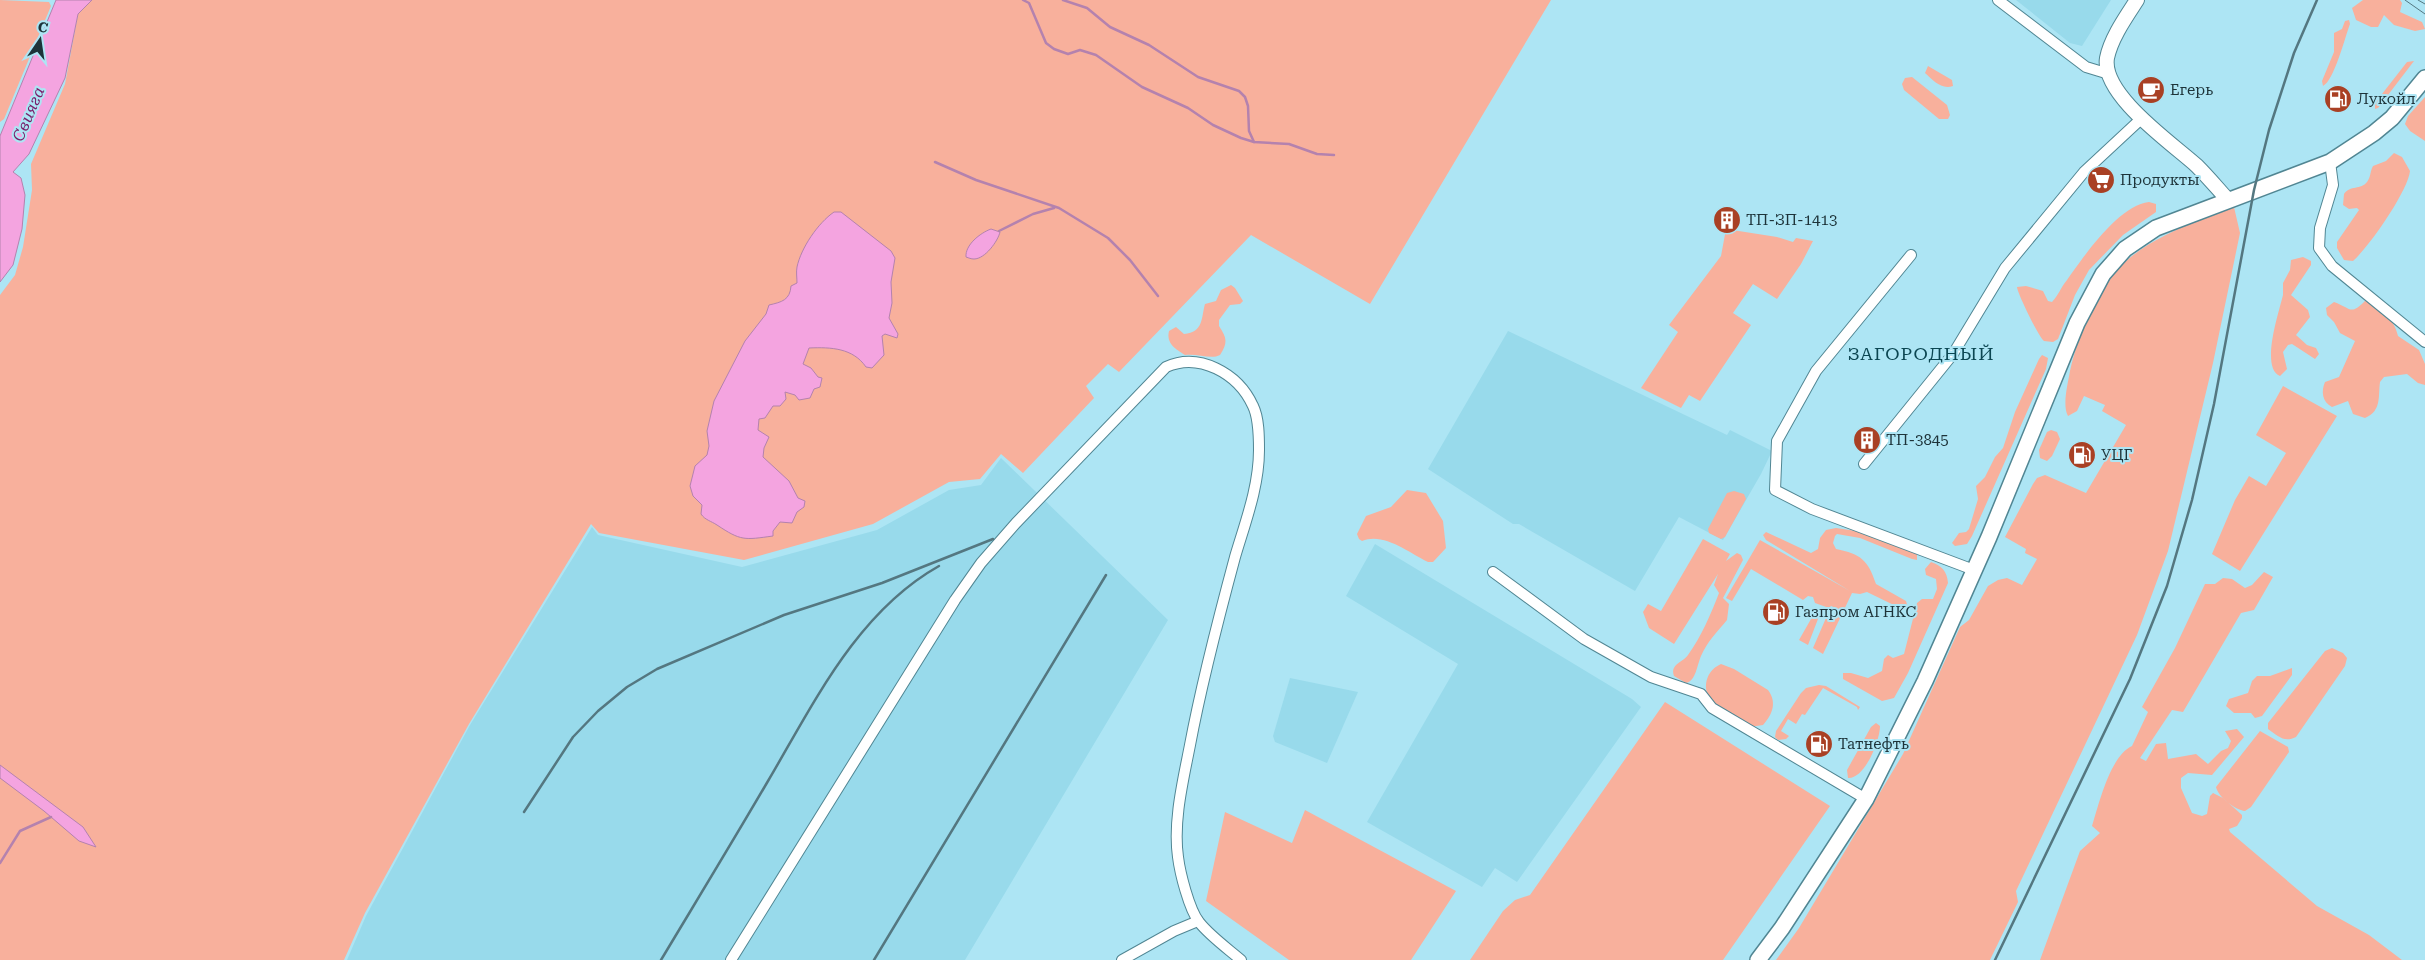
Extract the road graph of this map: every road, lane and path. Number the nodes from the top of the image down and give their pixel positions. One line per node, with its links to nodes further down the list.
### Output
1 (1998, 0): 3 (street)
2 (2137, 0): 3 (street)
3 (2109, 74): 5 (street)
4 (2425, 78): 6 (main road)
5 (2141, 119): 7 (street); 10 (street)
6 (2330, 162): 7 (main road); 9 (street)
7 (2228, 200): 11 (main road)
8 (1911, 255): 11 (street)
9 (2425, 342)
10 (1864, 464)
11 (1974, 570): 13 (main road)
12 (1493, 572): 13 (street)
13 (1866, 799): 18 (main road)
14 (1198, 921): 15 (street); 16 (street); 17 (street)
15 (731, 960)
16 (1122, 960)
17 (1241, 960)
18 (1758, 960)

